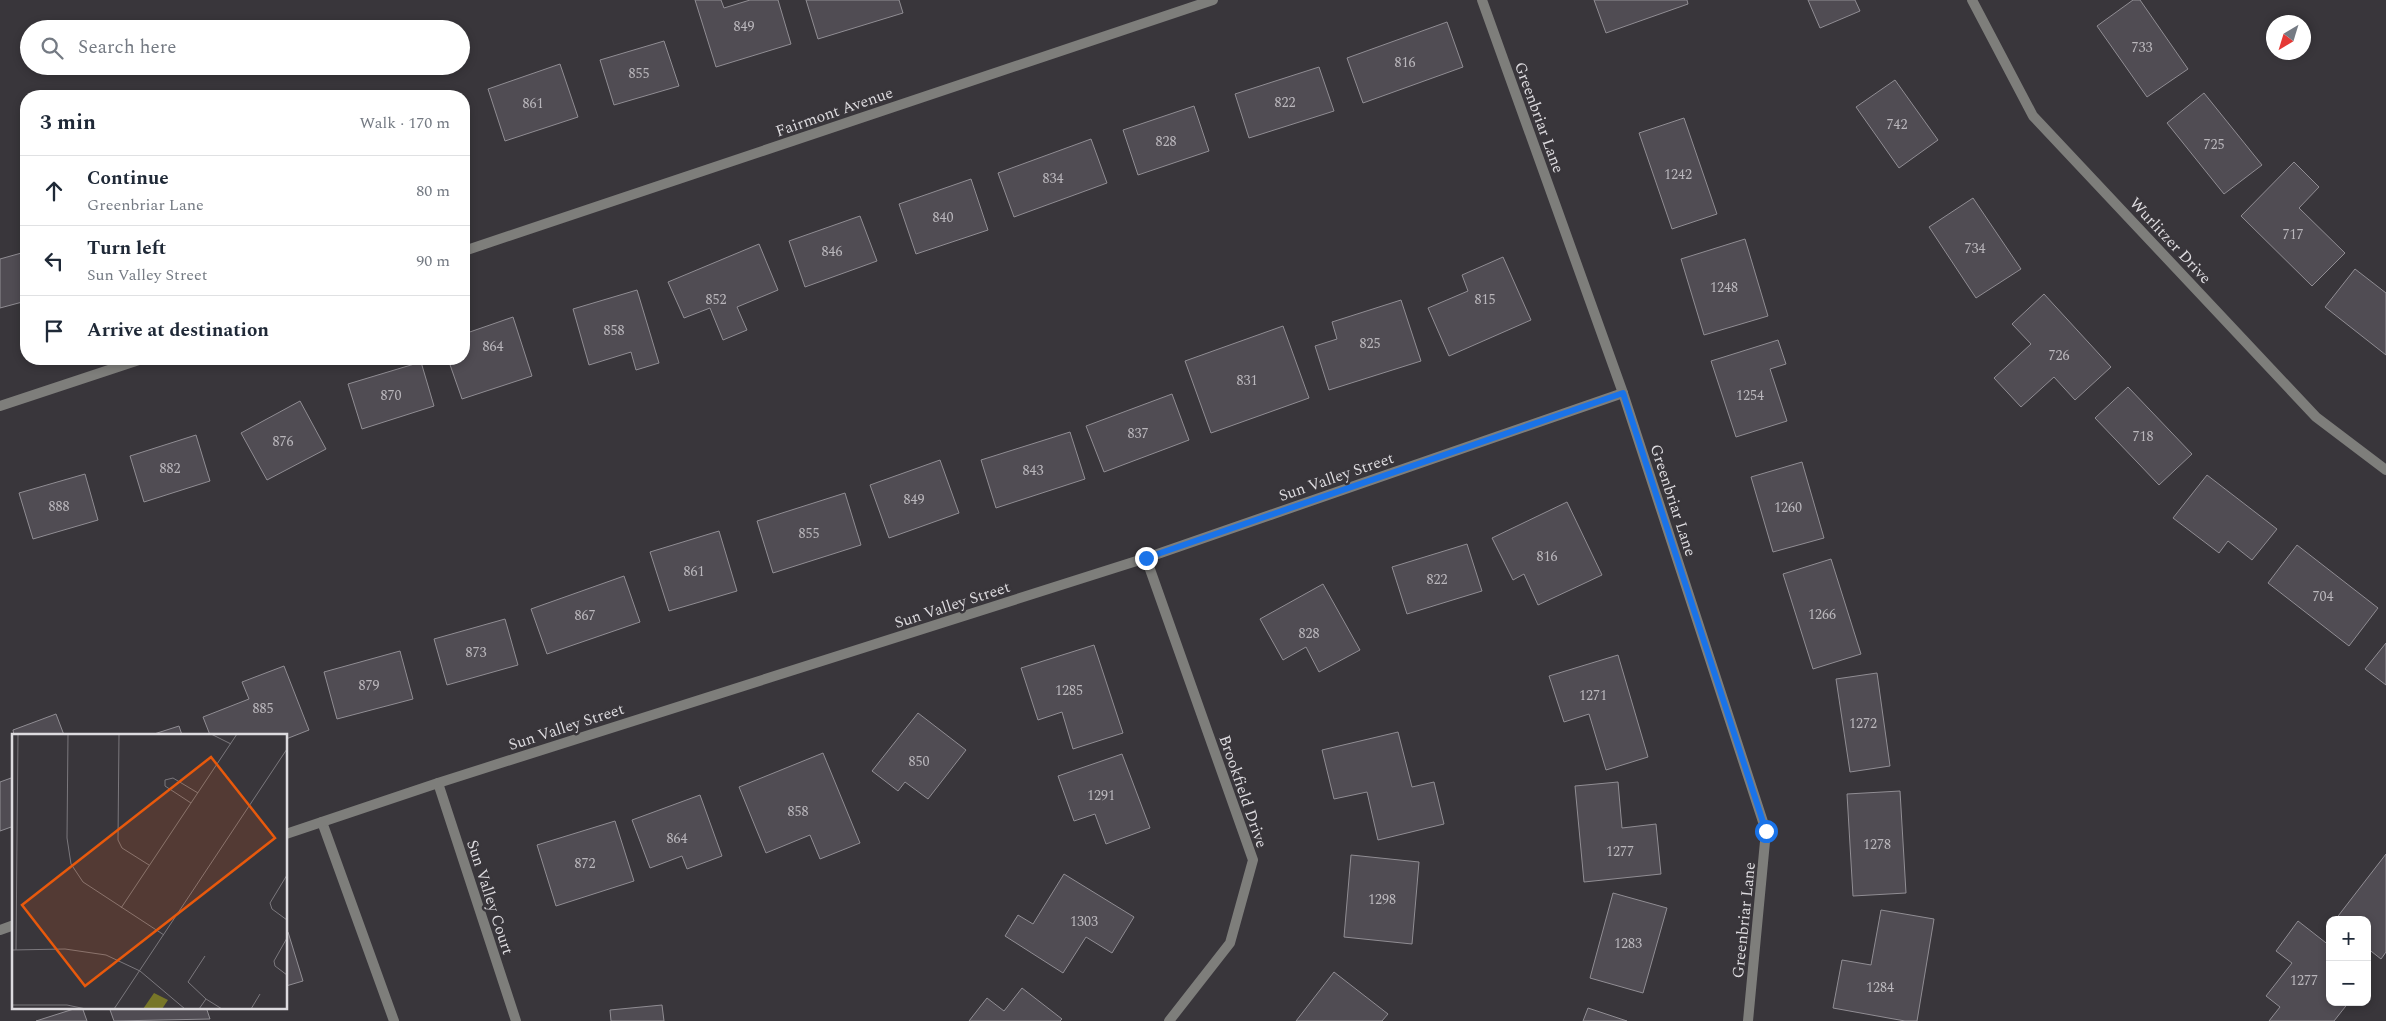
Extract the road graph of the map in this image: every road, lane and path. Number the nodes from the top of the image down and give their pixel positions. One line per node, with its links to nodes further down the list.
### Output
1 (1213, 0): 4 (street, Fairmont Avenue)
2 (1482, 0): 6 (street, Greenbriar Lane)
3 (1972, 0): 8 (street, Wurlitzer Drive)
4 (470, 249)
5 (124, 365): 7 (street)
6 (1623, 393): 9 (street, Sun Valley Street); 18 (street, Greenbriar Lane)
7 (0, 406)
8 (2386, 470)
9 (1146, 558): 10 (street, Sun Valley Street); 17 (street, Brookfield Drive)
10 (438, 783): 11 (street, Sun Valley Street); 16 (street, Sun Valley Court)
11 (322, 822): 12 (street, Sun Valley Street); 15 (street)
12 (288, 833)
13 (12, 926): 14 (street)
14 (0, 930)
15 (394, 1021)
16 (516, 1021)
17 (1169, 1021)
18 (1748, 1021)

